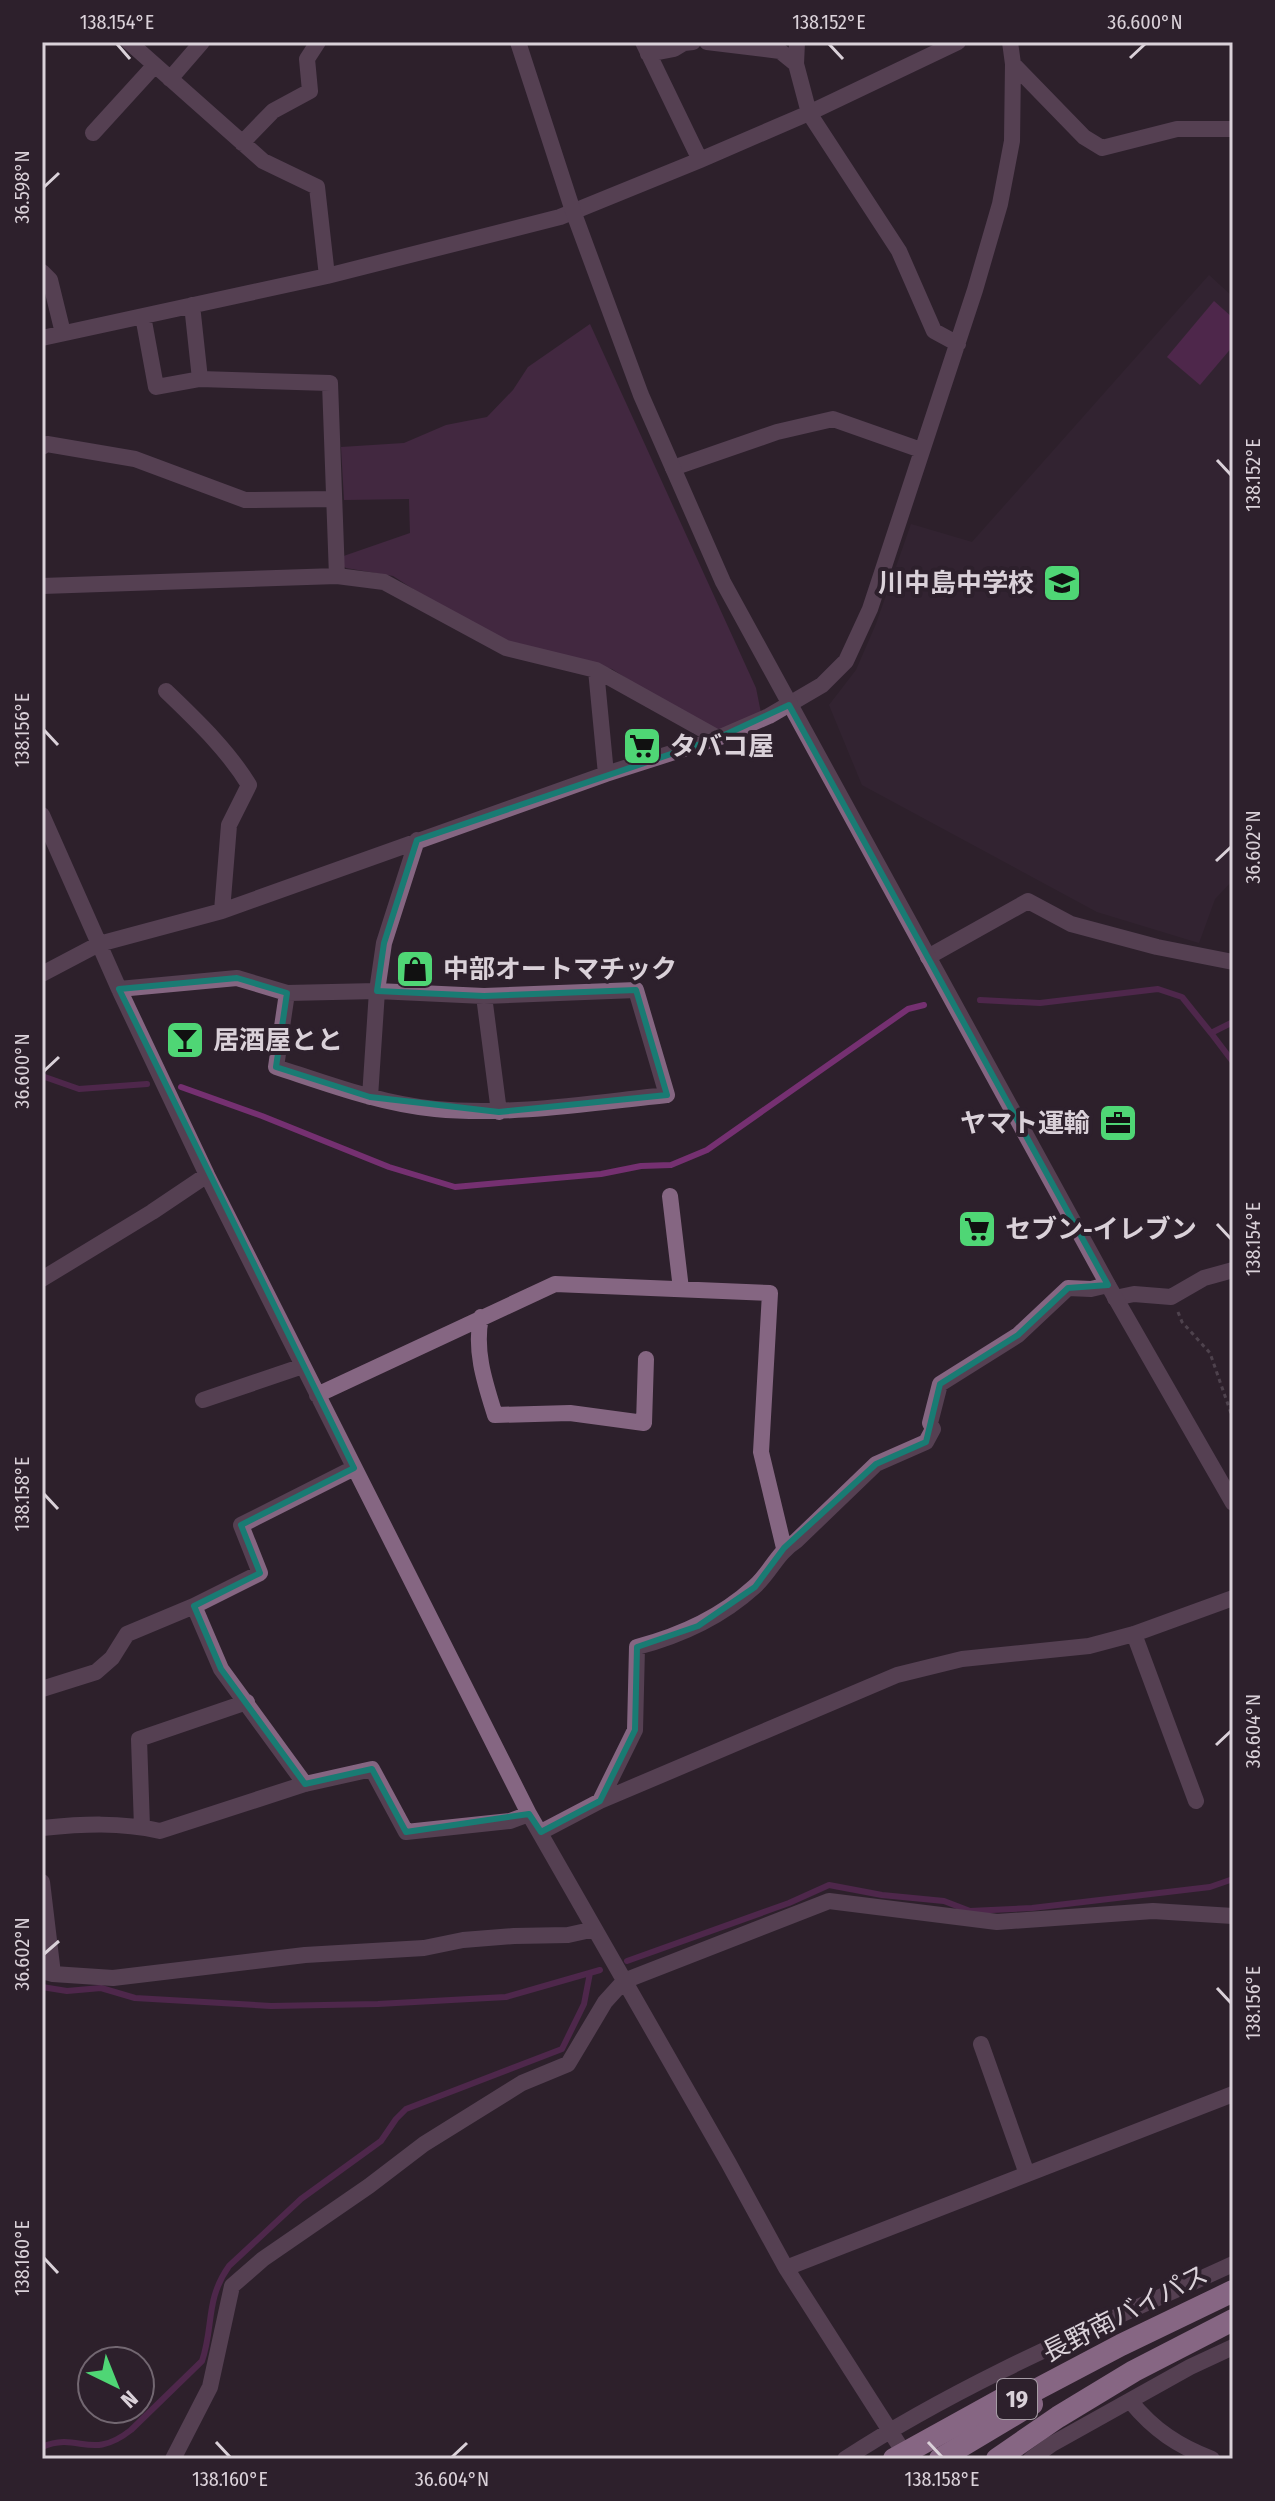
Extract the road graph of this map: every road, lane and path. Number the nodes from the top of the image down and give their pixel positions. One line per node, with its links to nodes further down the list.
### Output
1 (129, 42): 13 (street)
2 (202, 42): 14 (street)
3 (318, 42): 18 (street)
4 (518, 42): 20 (street)
5 (693, 42): 10 (street)
6 (707, 42): 11 (street)
7 (797, 42): 11 (street)
8 (958, 42): 15 (street)
9 (1010, 42): 12 (street)
10 (645, 48): 19 (street)
11 (796, 64): 15 (street)
12 (1013, 64): 16 (street); 27 (street)
13 (155, 65): 14 (street); 17 (street)
14 (170, 79): 18 (street)
15 (809, 113): 19 (street); 27 (street)
16 (1233, 129)
17 (93, 133)
18 (242, 143): 22 (street)
19 (700, 160): 20 (street)
20 (573, 211): 22 (street); 31 (street)
21 (42, 272): 25 (street)
22 (327, 276): 23 (street)
23 (192, 305): 24 (street); 28 (street)
24 (143, 316): 25 (street); 28 (street)
25 (63, 333): 26 (street)
26 (42, 338)
27 (958, 344): 30 (street)
28 (200, 379): 32 (street)
29 (42, 447): 32 (street)
30 (921, 450): 31 (street); 37 (street)
31 (673, 468): 37 (street)
32 (334, 499): 33 (street)
33 (337, 576): 34 (street); 35 (street)
34 (42, 586)
35 (596, 670): 38 (street); 39 (street)
36 (166, 691): 42 (street)
37 (789, 705): 38 (street); 44 (street)
38 (718, 738): 39 (street)
39 (606, 774): 41 (street)
40 (42, 815): 43 (street)
41 (417, 840): 42 (street); 48 (street)
42 (222, 911): 43 (street)
43 (99, 944): 46 (street); 47 (street)
44 (928, 957): 45 (street); 58 (street)
45 (1233, 962)
46 (42, 974)
47 (119, 989): 49 (street); 53 (street)
48 (377, 991): 49 (street); 50 (street); 51 (street)
49 (287, 993): 51 (street)
50 (484, 996): 52 (street); 52 (street)
51 (370, 1097): 52 (street)
52 (499, 1112)
53 (207, 1175): 56 (street); 62 (street)
54 (670, 1196): 57 (street)
55 (1233, 1270): 59 (street)
56 (42, 1279)
57 (681, 1289): 60 (street); 68 (street)
58 (1111, 1291): 59 (street); 67 (street); 68 (street)
59 (1171, 1297): 65 (path)
60 (481, 1317): 61 (street); 63 (street)
61 (646, 1359)
62 (303, 1366): 63 (street); 64 (street)
63 (317, 1395): 66 (street)
64 (203, 1400)
65 (1233, 1419)
66 (354, 1468): 70 (street); 77 (street)
67 (1233, 1503)
68 (784, 1548): 75 (street)
69 (1233, 1598): 71 (street)
70 (194, 1606): 72 (street); 73 (street)
71 (1134, 1634): 75 (street); 76 (street)
72 (42, 1689)
73 (247, 1702): 74 (street); 78 (street)
74 (305, 1784): 77 (street); 78 (street)
75 (600, 1801): 80 (street)
76 (1196, 1801)
77 (529, 1814): 80 (street)
78 (142, 1827): 79 (street)
79 (42, 1828)
80 (541, 1832): 83 (street)
81 (42, 1882): 84 (street)
82 (1233, 1916): 85 (street)
83 (595, 1929): 84 (street); 85 (street)
84 (48, 1973)
85 (624, 1981): 90 (street); 99 (street)
86 (981, 2044): 88 (street)
87 (1233, 2094): 88 (street)
88 (1027, 2174): 90 (street)
89 (1233, 2264): 98 (street)
90 (786, 2268): 98 (street)
91 (1233, 2291): 95 (highway, 長野南バイパス / 19)
92 (1233, 2302): 95 (highway, 長野南バイパス / 19)
93 (1233, 2320): 95 (highway, 19)
94 (1233, 2347): 97 (street)
95 (1127, 2357): 96 (highway, 長野南バイパス / 19); 104 (highway, 長野南バイパス / 19); 105 (highway, 19)
96 (1025, 2395): 101 (highway, 19, bridge); 103 (highway, 長野南バイパス / 19)
97 (1131, 2402): 106 (street); 107 (street)
98 (888, 2431): 100 (street); 102 (street)
99 (173, 2459)
100 (845, 2459)
101 (894, 2459)
102 (908, 2459)
103 (917, 2459)
104 (940, 2459)
105 (997, 2459)
106 (1031, 2459)
107 (1212, 2459)

